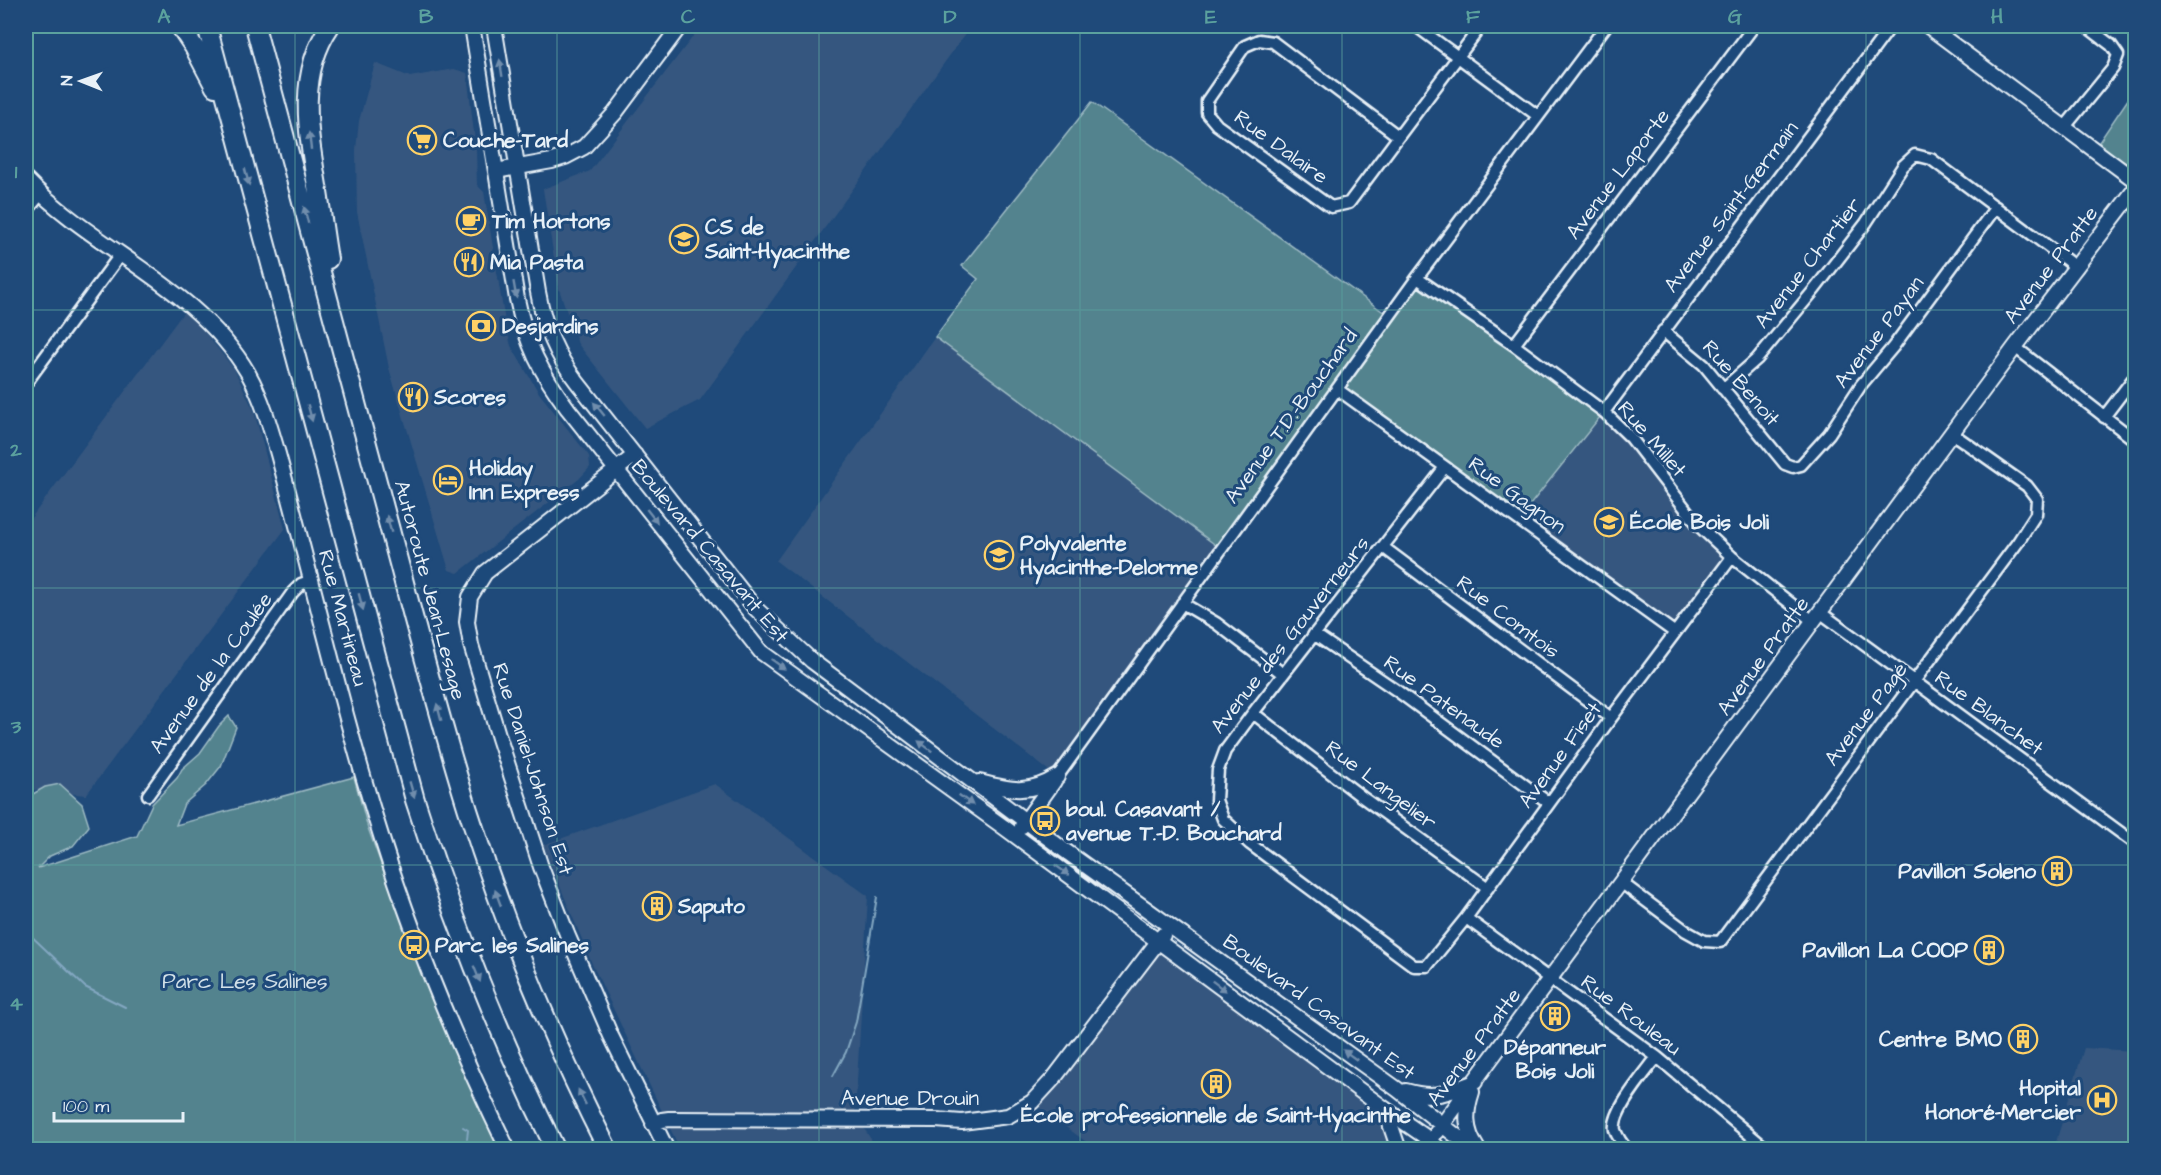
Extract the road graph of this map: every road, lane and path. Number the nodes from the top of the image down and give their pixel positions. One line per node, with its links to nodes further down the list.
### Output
1 (180, 26): 17 (highway)
2 (207, 26): 17 (highway)
3 (255, 26): 34 (highway, Autoroute Jean-Lesage, one-way to 3)
4 (330, 26): 34 (highway, one-way to 4)
5 (472, 26): 21 (street, Boulevard Casavant Est)
6 (494, 26): 20 (street, Boulevard Casavant Est, one-way to 6)
7 (680, 26): 20 (street)
8 (1416, 26): 15 (street)
9 (1481, 26): 15 (street)
10 (1606, 26): 16 (street, Avenue T.D.-Bouchard)
11 (1754, 26): 32 (street, Avenue Laporte)
12 (1890, 26): 31 (street, Avenue Saint-Germain)
13 (1928, 26): 18 (street)
14 (2086, 26): 18 (street)
15 (1458, 56): 16 (street); 19 (street)
16 (1538, 116): 30 (street, Avenue T.D.-Bouchard)
17 (232, 120): 80 (highway, one-way to 80)
18 (2064, 128): 23 (street)
19 (1398, 136): 19 (street, Rue Dalaire)
20 (518, 167): 21 (street); 43 (street, Boulevard Casavant Est, one-way to 20)
21 (496, 171): 46 (street, Boulevard Casavant Est, one-way to 46)
22 (26, 179): 25 (street, Rue Martineau)
23 (2136, 181)
24 (2136, 188): 29 (street, Avenue Pratte)
25 (40, 195): 27 (street); 28 (street, Rue Martineau)
26 (1996, 207): 29 (street); 38 (street, Avenue Chartier); 44 (street, Avenue Payan)
27 (26, 212)
28 (120, 255): 36 (street); 49 (street, Rue Martineau)
29 (2077, 268): 33 (street, Avenue Pratte)
30 (1417, 278): 32 (street, Rue Millet); 37 (street, Avenue T.D.-Bouchard)
31 (1664, 332): 38 (street, Rue Benoit); 39 (street, Avenue Saint-Germain)
32 (1514, 345): 39 (street, Rue Millet)
33 (2015, 347): 40 (street); 41 (street, Avenue Pratte)
34 (343, 353): 81 (highway, Autoroute Jean-Lesage, one-way to 34)
35 (2136, 375): 40 (street)
36 (26, 383)
37 (1337, 389): 45 (street, Rue Gagnon); 50 (street, Avenue T.D.-Bouchard)
38 (1723, 389): 44 (street, Rue Benoit)
39 (1604, 412): 48 (street, Rue Millet)
40 (2104, 417): 42 (street)
41 (1953, 434): 51 (street, Avenue Pratte); 55 (street, Avenue Pagé)
42 (2136, 441)
43 (635, 455): 46 (street, Rue Daniel-Johnson Est); 59 (street, Boulevard Casavant Est, one-way to 43)
44 (1785, 464)
45 (1445, 467): 47 (street, Avenue des Gouverneurs); 52 (street, Rue Gagnon)
46 (616, 471): 63 (street, Boulevard Casavant Est, one-way to 63); 76 (street, Rue Daniel-Johnson Est)
47 (1383, 547): 53 (street, Avenue des Gouverneurs); 57 (street, Rue Comtois)
48 (1732, 557): 51 (street, Rue Millet); 52 (street, Avenue Fiset)
49 (312, 580): 60 (street, Avenue de la Coulée); 79 (street, Rue Martineau)
50 (1182, 603): 54 (street); 58 (street, Avenue T.D.-Bouchard)
51 (1817, 617): 55 (street, Rue Blanchet); 65 (street, Avenue Pratte)
52 (1674, 632): 57 (street, Avenue Fiset)
53 (1314, 634): 54 (street, Avenue des Gouverneurs); 61 (street, Rue Patenaude)
54 (1283, 674): 56 (street, Avenue des Gouverneurs)
55 (1913, 683): 64 (street, Rue Blanchet); 65 (street, Avenue Pagé)
56 (1252, 713): 66 (street, Rue Langelier); 70 (street, Avenue des Gouverneurs)
57 (1611, 718): 61 (street, Avenue Fiset)
58 (1057, 777): 59 (street); 62 (street, Avenue T.D.-Bouchard)
59 (972, 781): 62 (street, Boulevard Casavant Est)
60 (148, 795)
61 (1548, 803): 66 (street, Avenue Fiset)
62 (1026, 820): 63 (street, Avenue T.D.-Bouchard); 68 (street, Boulevard Casavant Est)
63 (1015, 836): 69 (street, Boulevard Casavant Est, one-way to 69)
64 (2136, 844)
65 (1622, 883): 71 (street, Avenue Pratte)
66 (1488, 888): 67 (street, Avenue Fiset)
67 (1466, 918): 70 (street, Avenue Fiset); 71 (street, Rue Rouleau)
68 (1169, 926): 69 (street); 74 (street, Boulevard Casavant Est, one-way to 68)
69 (1158, 941): 75 (street, Boulevard Casavant Est, one-way to 75); 76 (street, Avenue Drouin)
70 (1414, 966)
71 (1551, 979): 72 (street, Rue Rouleau); 73 (street, Avenue Pratte)
72 (1657, 1057): 85 (street); 86 (street, Rue Rouleau)
73 (1475, 1082): 74 (street); 77 (street, Avenue Pratte); 84 (street)
74 (1397, 1089): 77 (street, Boulevard Casavant Est)
75 (1385, 1109): 78 (street, Boulevard Casavant Est); 83 (street)
76 (653, 1124): 82 (street, Rue Daniel-Johnson Est)
77 (1443, 1124): 78 (street, Avenue Pratte); 84 (street, Boulevard Casavant Est)
78 (1431, 1146)
79 (508, 1149)
80 (556, 1149)
81 (608, 1149)
82 (667, 1149)
83 (1399, 1149)
84 (1476, 1149)
85 (1628, 1149)
86 (1768, 1149)

